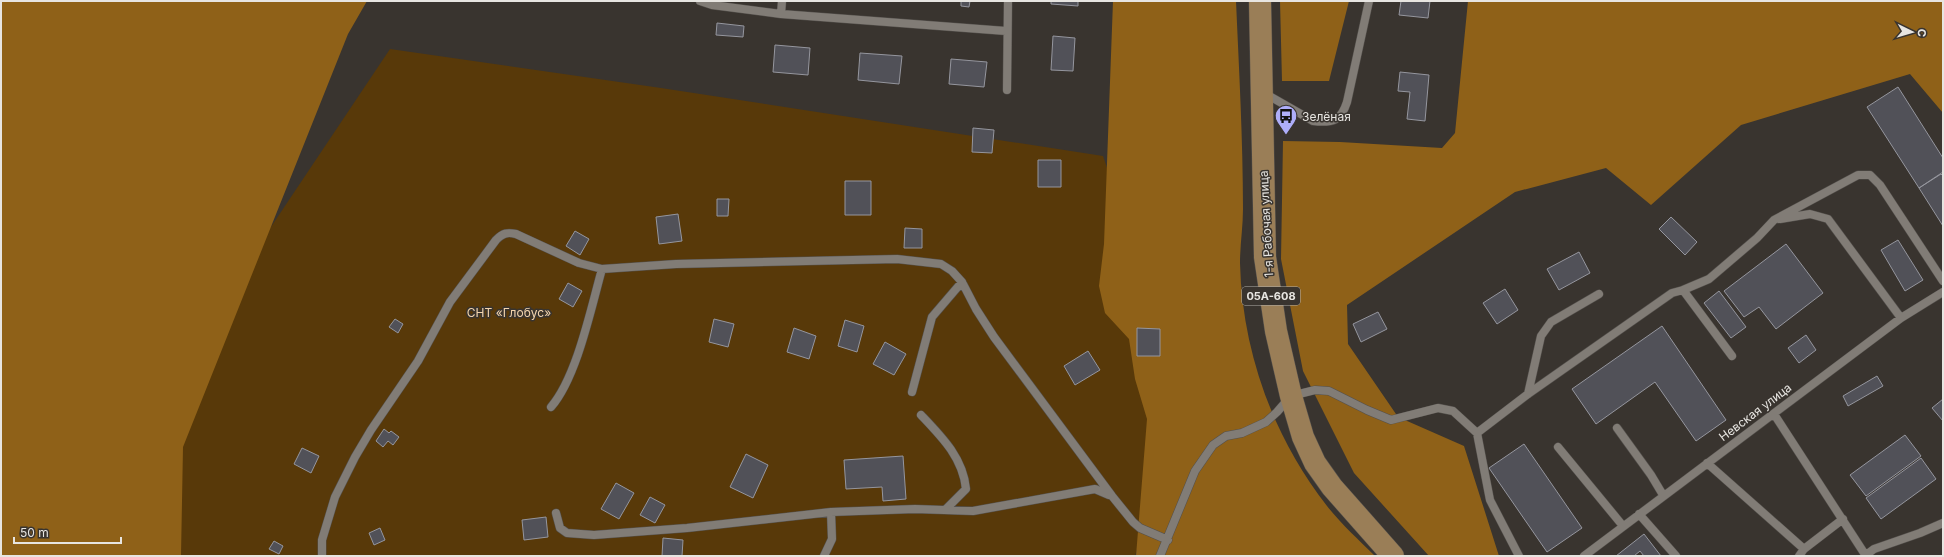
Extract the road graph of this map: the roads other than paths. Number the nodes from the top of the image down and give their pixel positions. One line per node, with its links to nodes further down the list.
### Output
1 (700, 1): 6 (lane)
2 (782, 1): 6 (lane)
3 (1008, 1): 7 (lane)
4 (1260, 1): 9 (main road, 1-я Рабочая улица / 05А-608)
5 (1368, 1): 9 (lane)
6 (781, 14): 7 (lane)
7 (1006, 31): 8 (lane)
8 (1007, 90)
9 (1262, 92): 21 (main road, 1-я Рабочая улица / 05А-608)
10 (1774, 220): 12 (lane); 14 (lane); 17 (lane)
11 (602, 269): 13 (lane); 22 (lane); 40 (lane)
12 (1943, 281)
13 (962, 282): 19 (lane); 30 (lane)
14 (1683, 290): 18 (lane); 20 (lane)
15 (1943, 292): 17 (lane, Невская улица)
16 (1599, 294): 20 (lane)
17 (1900, 318): 23 (lane, Невская улица)
18 (1732, 356)
19 (912, 392)
20 (1528, 394): 26 (lane)
21 (1291, 396): 26 (lane); 38 (lane); 43 (main road, 1-я Рабочая улица / 05А-608)
22 (551, 407)
23 (1774, 414): 28 (lane, Невская улица); 35 (lane)
24 (921, 415): 31 (lane)
25 (1617, 428): 29 (lane)
26 (1477, 433): 44 (lane)
27 (1558, 447): 37 (lane)
28 (1707, 463): 29 (lane, Невская улица); 39 (lane)
29 (1663, 495): 34 (lane, Невская улица)
30 (1112, 496): 31 (lane); 38 (lane)
31 (944, 510): 33 (lane)
32 (556, 512): 33 (lane)
33 (831, 512): 41 (lane)
34 (1639, 514): 37 (lane, Невская улица); 46 (lane)
35 (1843, 519): 39 (lane); 47 (lane)
36 (1943, 523): 47 (lane)
37 (1623, 526): 45 (lane, Невская улица)
38 (1168, 540): 42 (lane)
39 (1801, 552)
40 (322, 556)
41 (824, 556)
42 (1160, 556)
43 (1393, 556)
44 (1519, 556)
45 (1584, 556)
46 (1676, 556)
47 (1866, 556)

